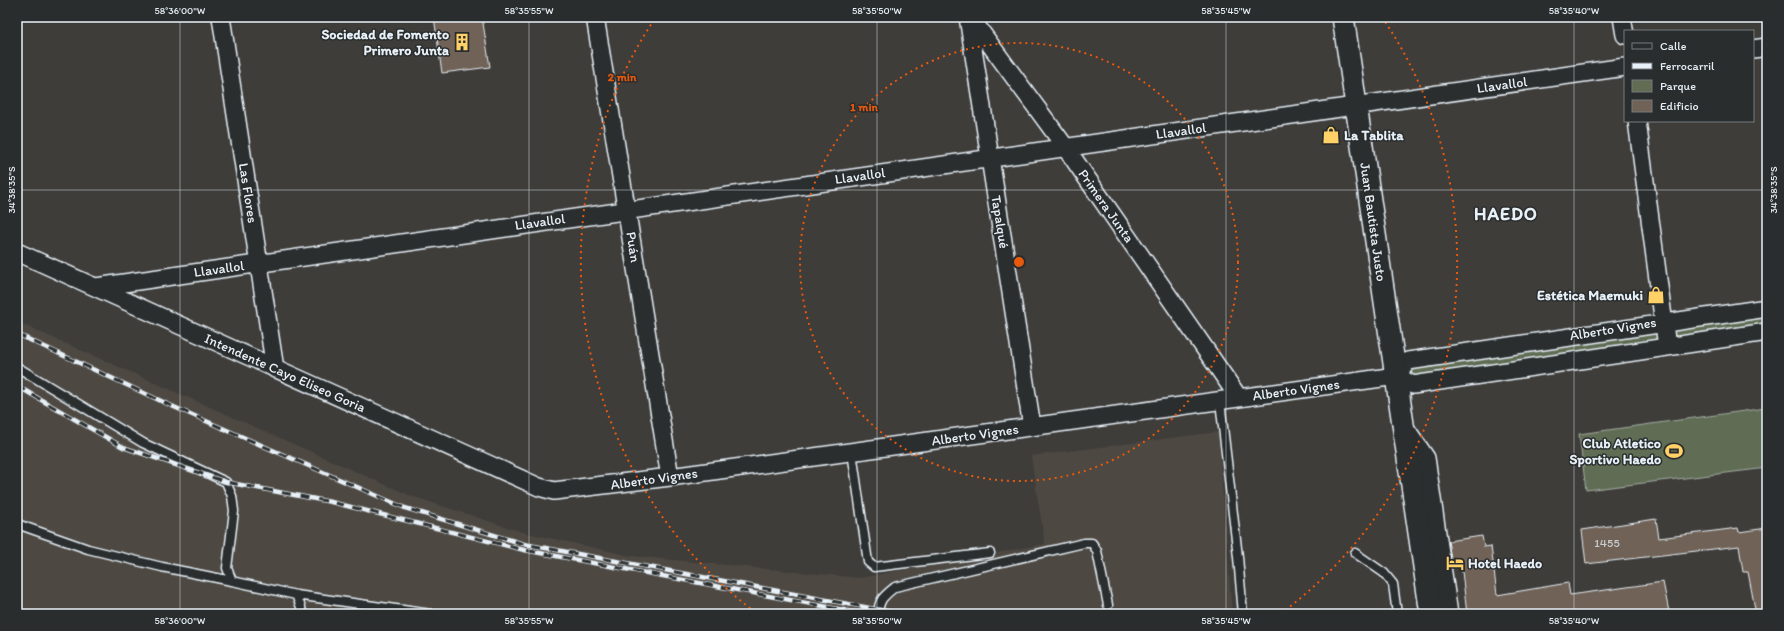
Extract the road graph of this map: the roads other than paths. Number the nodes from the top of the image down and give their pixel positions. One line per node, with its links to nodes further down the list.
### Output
1 (221, 17): 16 (street, Las Flores)
2 (595, 17): 14 (street, Puán)
3 (969, 17): 12 (street, Primera Junta); 13 (street, Tapalqué)
4 (1343, 17): 10 (street, Juan Bautista Justo)
5 (1622, 17): 6 (street)
6 (1624, 30)
7 (1767, 47): 8 (street)
8 (1754, 49)
9 (1624, 67): 10 (street, Llavallol)
10 (1356, 105): 12 (street, Llavallol); 24 (street, Juan Bautista Justo)
11 (1637, 122): 19 (street)
12 (1066, 148): 13 (street, Llavallol); 25 (street, Primera Junta)
13 (990, 158): 14 (street, Llavallol); 27 (street, Tapalqué)
14 (627, 209): 16 (street, Llavallol); 30 (street, Puán)
15 (17, 252): 17 (street, Intendente Cayo Eliseo Goria)
16 (259, 264): 17 (street, Llavallol); 23 (street, Las Flores)
17 (96, 287): 23 (street, Intendente Cayo Eliseo Goria)
18 (1767, 308): 19 (street, Alberto Vignes)
19 (1663, 322): 21 (street); 24 (street, Alberto Vignes)
20 (1767, 332): 21 (street, Alberto Vignes)
21 (1667, 347): 24 (street, Alberto Vignes)
22 (17, 367): 35 (lane)
23 (274, 369): 31 (street, Intendente Cayo Eliseo Goria)
24 (1396, 376): 25 (street, Alberto Vignes); 28 (street, Juan Bautista Justo)
25 (1239, 398): 26 (street, Alberto Vignes)
26 (1220, 401): 27 (street, Alberto Vignes); 41 (lane)
27 (1032, 426): 29 (street, Alberto Vignes)
28 (1404, 426): 43 (street, Juan Bautista Justo); 44 (street, Juan Bautista Justo)
29 (852, 452): 30 (street, Alberto Vignes); 33 (lane)
30 (670, 477): 31 (street, Alberto Vignes)
31 (554, 491)
32 (17, 524): 35 (lane)
33 (990, 553)
34 (1355, 554): 42 (lane)
35 (232, 581): 36 (lane)
36 (296, 595): 38 (lane); 39 (lane)
37 (1108, 605): 40 (lane)
38 (302, 614)
39 (431, 614)
40 (878, 614)
41 (1243, 614)
42 (1397, 614)
43 (1431, 614)
44 (1449, 614)

